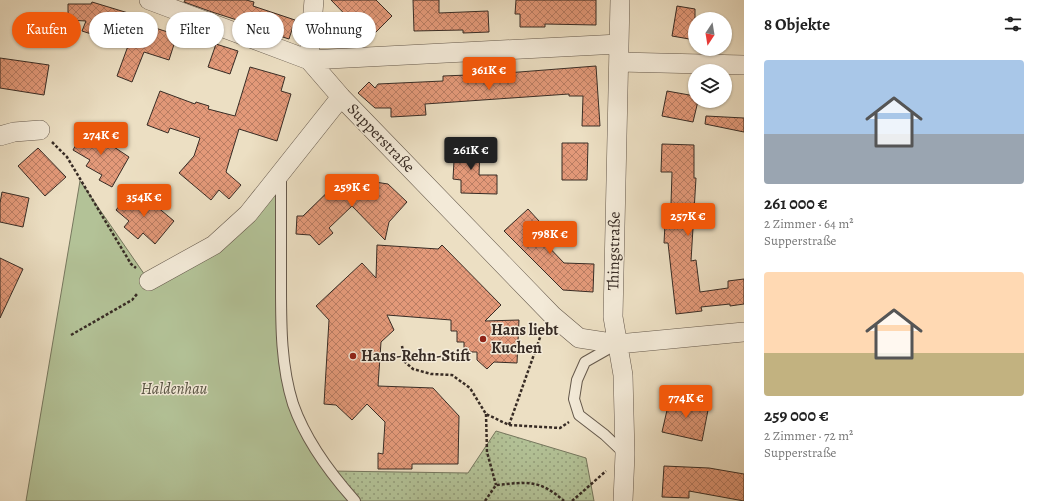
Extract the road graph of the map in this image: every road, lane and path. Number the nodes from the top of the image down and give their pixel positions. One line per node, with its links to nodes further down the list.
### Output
1 (149, 0): 5 (street, Supperstraße)
2 (314, 0): 5 (street)
3 (620, 0): 4 (street, Thingstraße)
4 (619, 53): 5 (street); 6 (street); 15 (street, Thingstraße)
5 (309, 60): 7 (street, Supperstraße)
6 (744, 65)
7 (341, 97): 10 (street, Supperstraße); 12 (street, Supperstraße)
8 (40, 130): 9 (street); 11 (path)
9 (0, 136)
10 (281, 172): 11 (street, Supperstraße); 22 (lane)
11 (149, 281): 14 (path)
12 (553, 316): 15 (street, Supperstraße); 19 (path)
13 (744, 332): 15 (street, Supperstraße)
14 (71, 335)
15 (618, 344): 18 (lane); 20 (street, Thingstraße)
16 (402, 346): 17 (path)
17 (486, 414): 19 (path); 21 (path)
18 (580, 415): 19 (path); 20 (lane)
19 (509, 425)
20 (625, 454): 25 (path); 26 (street, Thingstraße)
21 (496, 485): 23 (path); 24 (path)
22 (355, 501)
23 (485, 501)
24 (564, 501)
25 (572, 501)
26 (623, 501)

